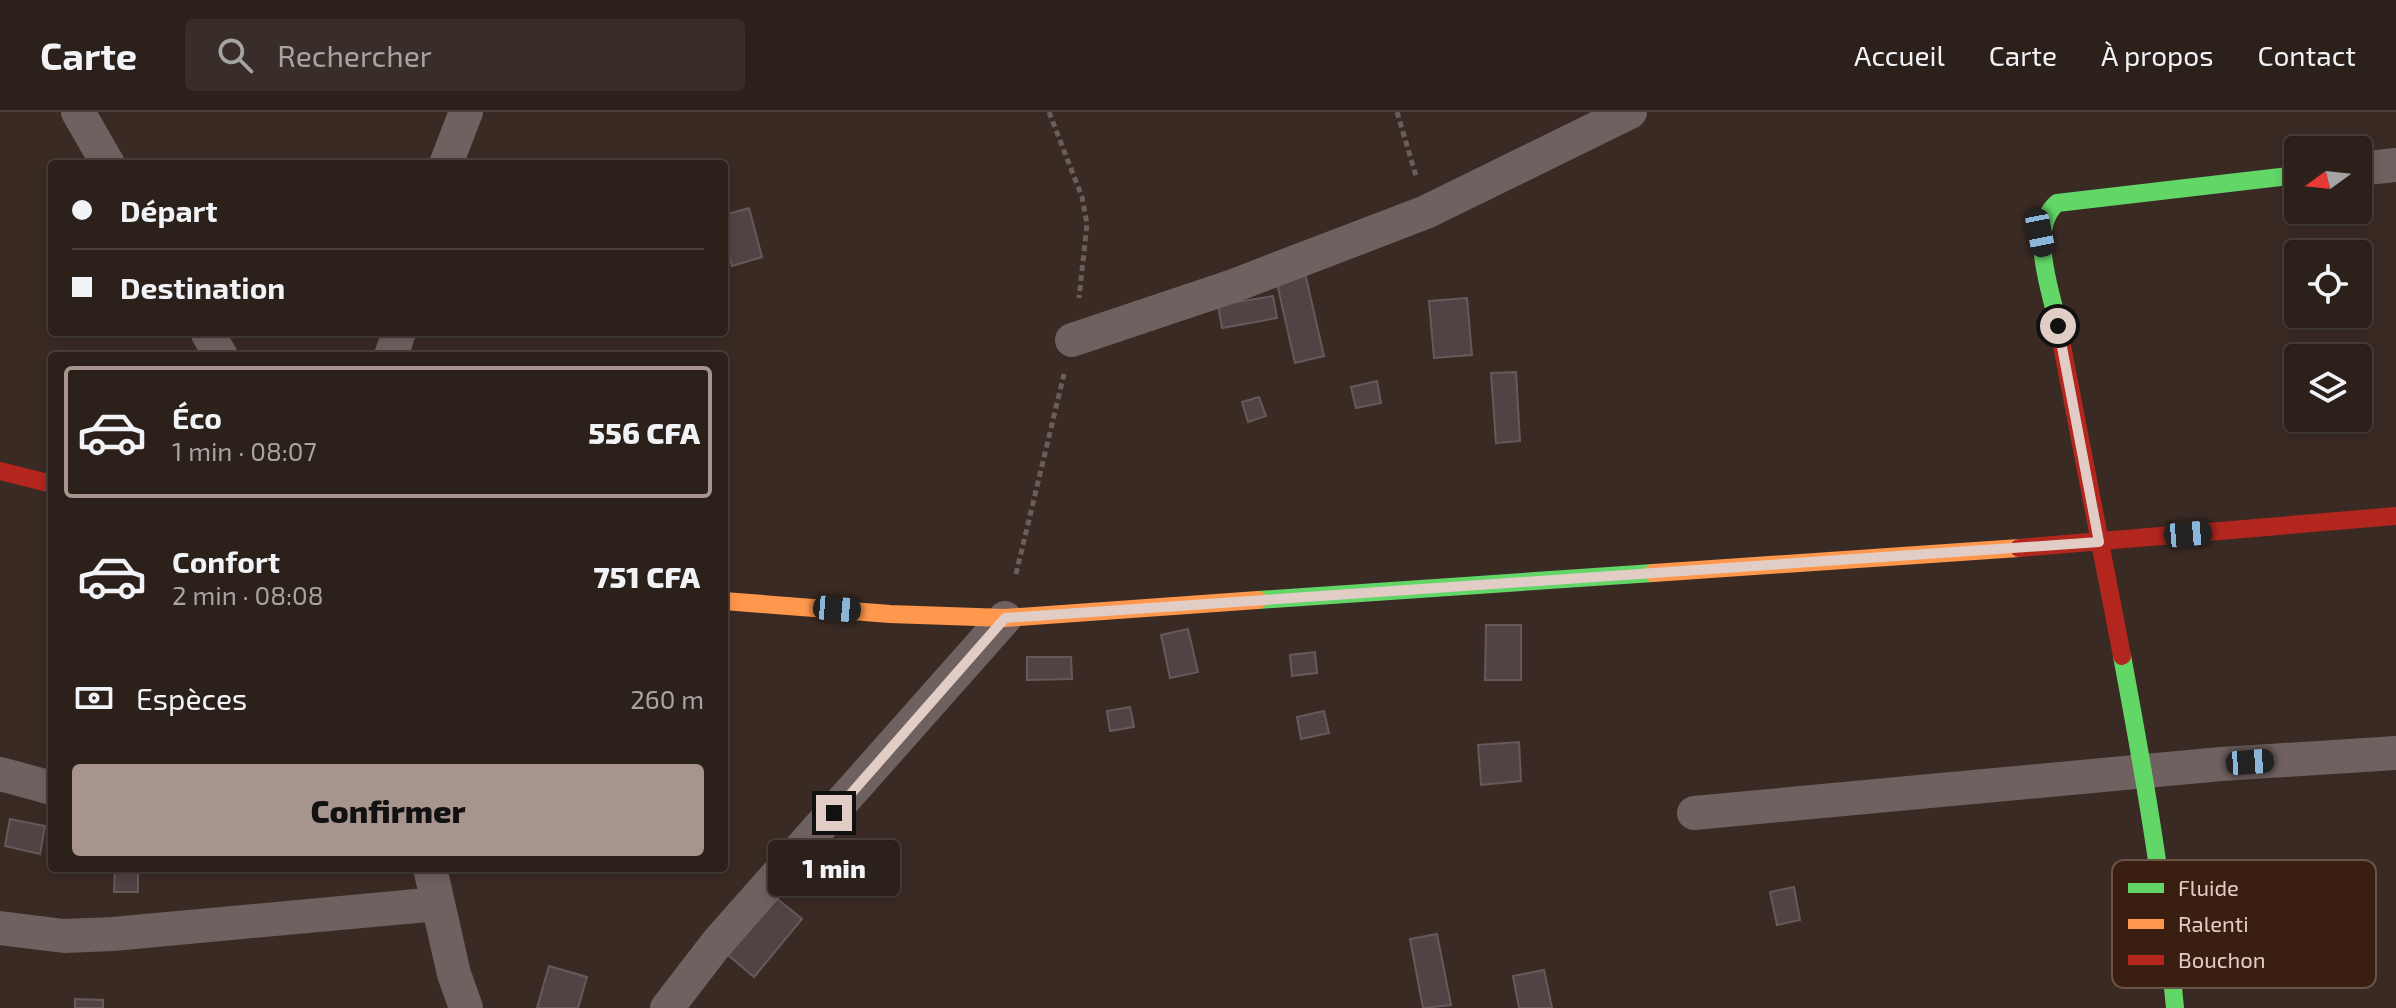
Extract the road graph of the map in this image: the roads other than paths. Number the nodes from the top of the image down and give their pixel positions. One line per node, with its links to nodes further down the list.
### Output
1 (78, 112): 4 (street)
2 (466, 112): 5 (street)
3 (1630, 112): 9 (street)
4 (106, 160)
5 (448, 160)
6 (2396, 165): 7 (street)
7 (2372, 168)
8 (2284, 176): 13 (street)
9 (1072, 340)
10 (0, 471): 11 (street)
11 (48, 483)
12 (2396, 516): 13 (street)
13 (2099, 542): 15 (street); 17 (street)
14 (728, 601): 15 (street)
15 (1005, 618): 27 (street)
16 (2396, 753): 17 (street)
17 (2144, 771): 20 (street); 21 (street)
18 (0, 774): 19 (street)
19 (48, 787)
20 (1694, 813)
21 (2157, 860)
22 (431, 872): 23 (street)
23 (438, 904): 24 (street); 26 (street)
24 (0, 928)
25 (2173, 988): 28 (street)
26 (466, 1008)
27 (667, 1008)
28 (2175, 1008)

